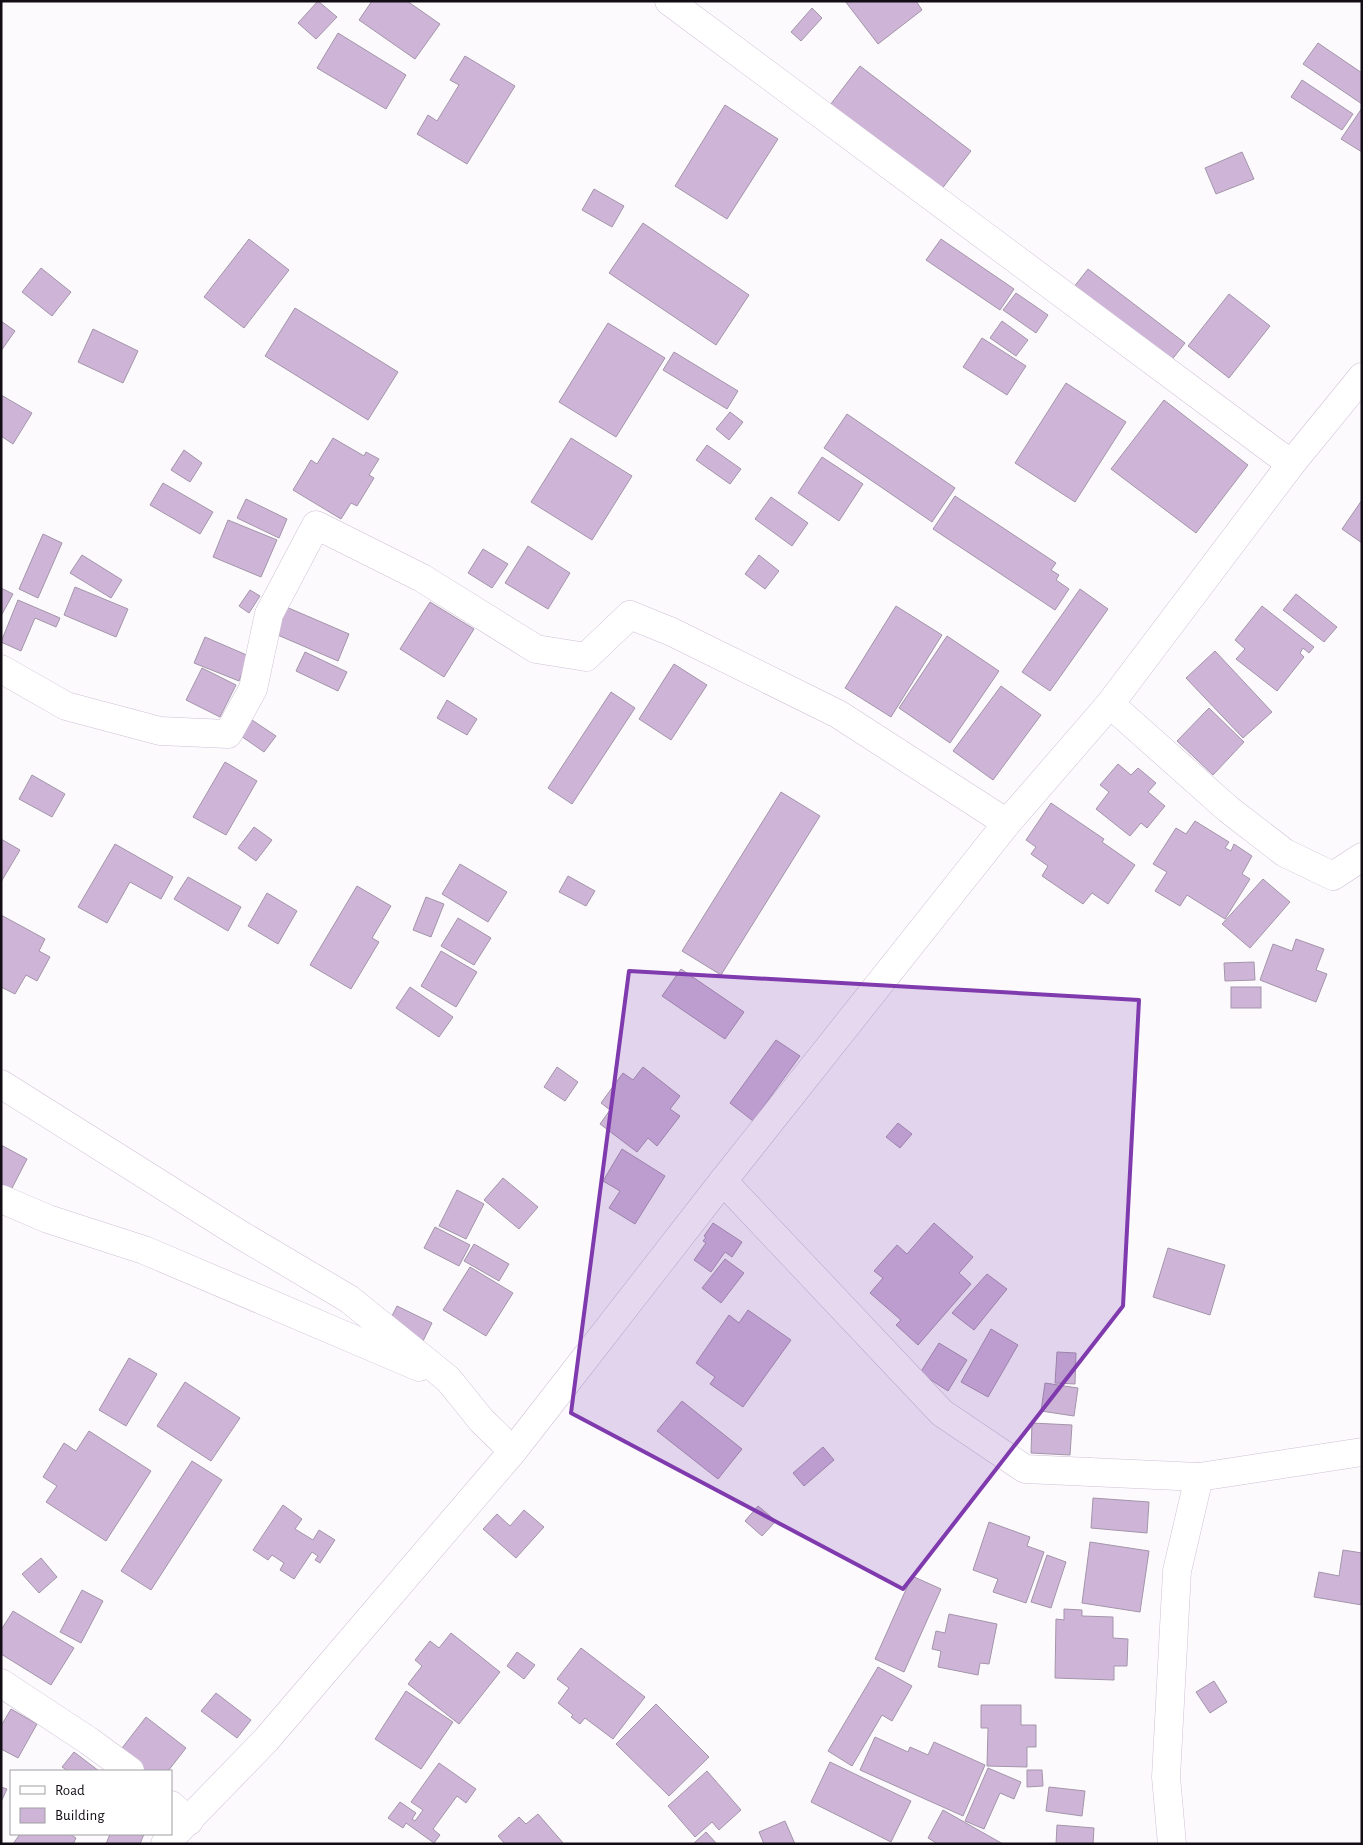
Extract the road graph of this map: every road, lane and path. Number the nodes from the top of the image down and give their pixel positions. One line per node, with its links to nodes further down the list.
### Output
1 (669, 1): 3 (street)
2 (1362, 377): 3 (street)
3 (1291, 464): 5 (street)
4 (1, 669): 6 (street)
5 (1110, 704): 6 (street); 7 (street)
6 (1007, 823): 9 (street)
7 (1362, 856)
8 (1, 1084): 11 (street)
9 (723, 1181): 12 (street); 14 (street)
10 (1, 1199): 11 (street)
11 (448, 1379): 12 (street)
12 (513, 1451): 17 (street)
13 (1362, 1452): 14 (street)
14 (1199, 1477): 19 (street)
15 (1, 1683): 16 (street)
16 (129, 1770)
17 (180, 1813): 18 (street)
18 (172, 1830)
19 (1172, 1844)

